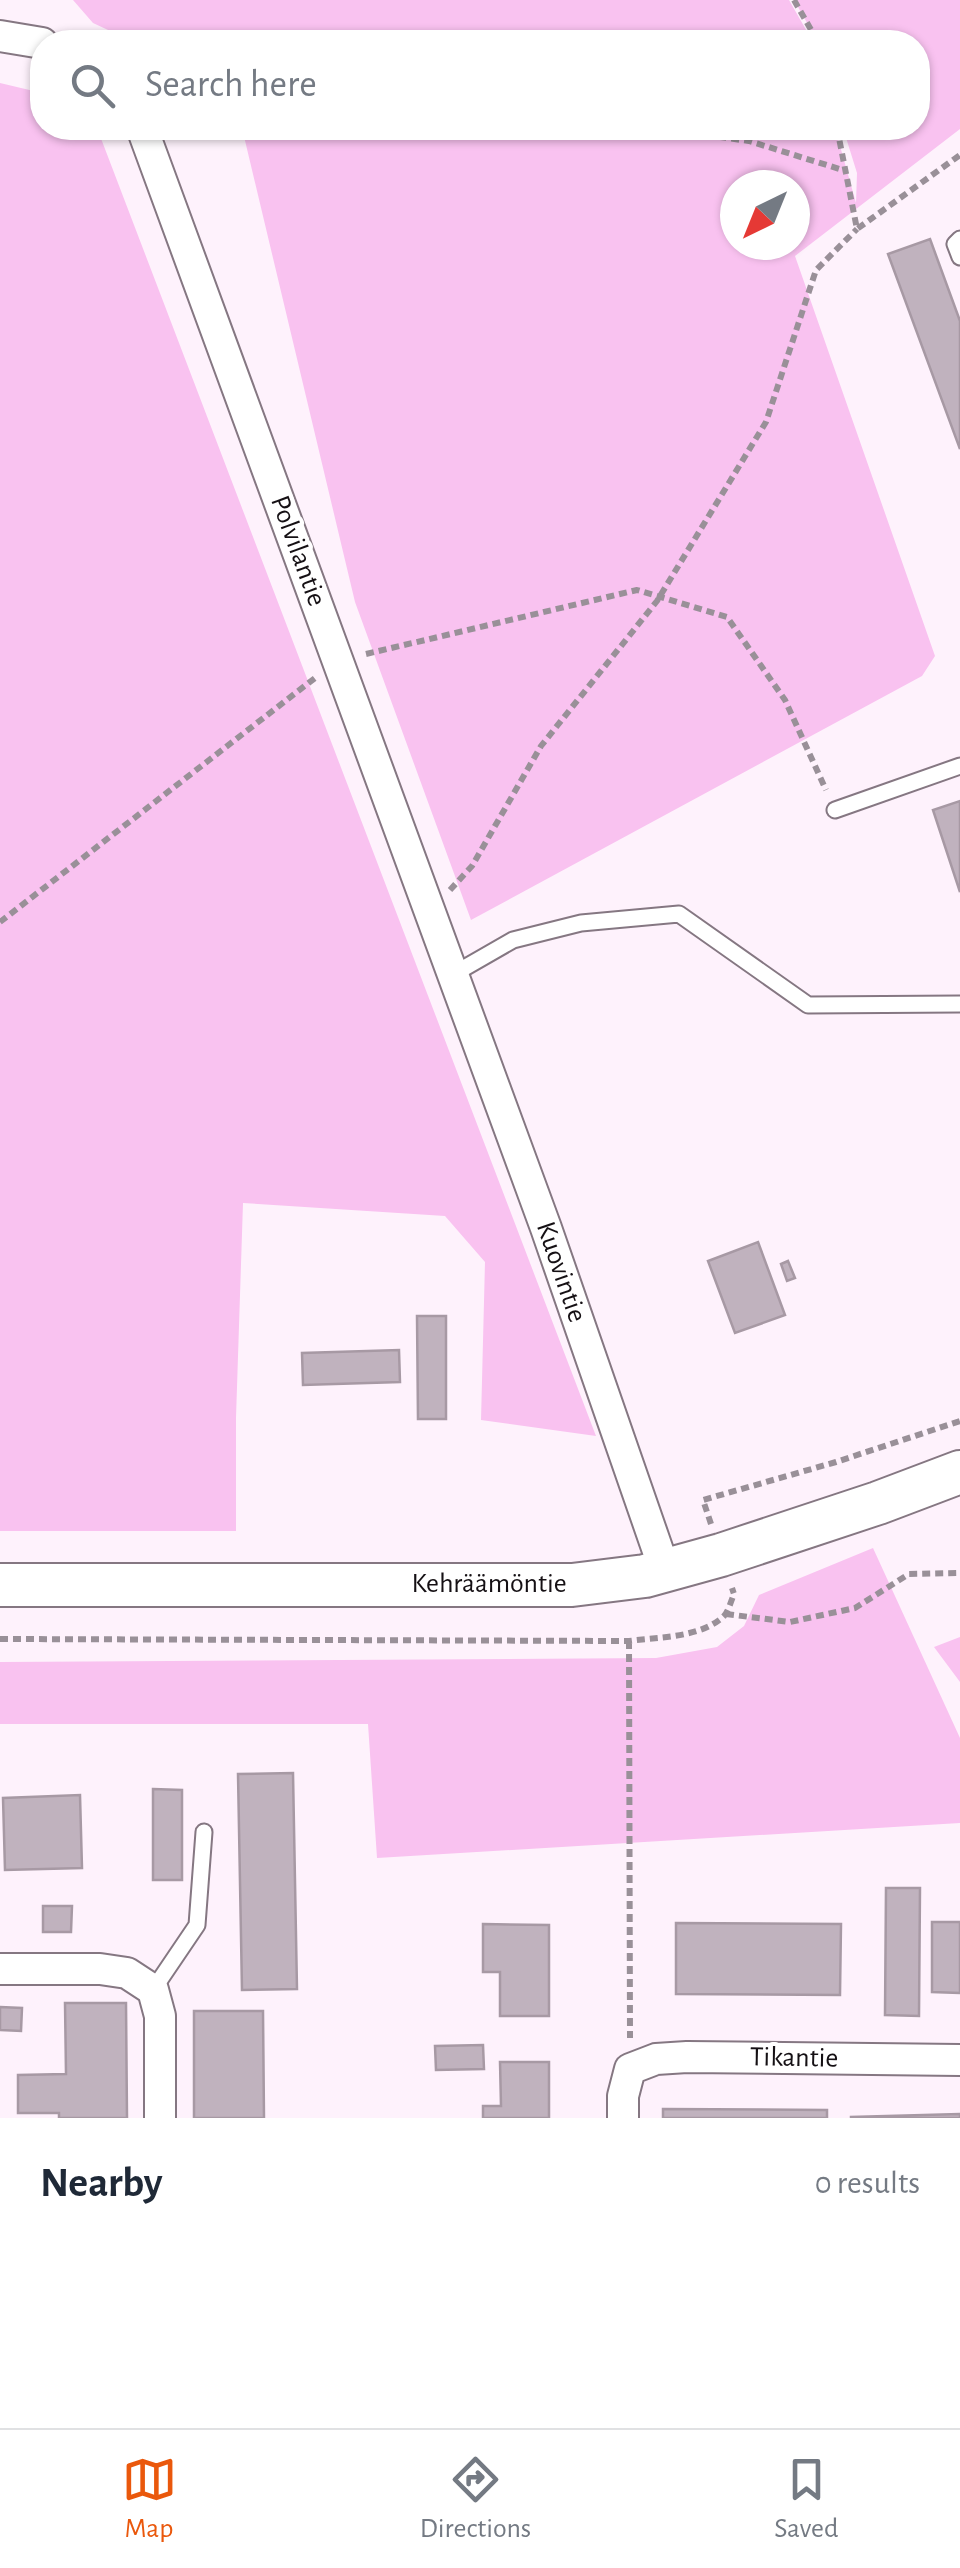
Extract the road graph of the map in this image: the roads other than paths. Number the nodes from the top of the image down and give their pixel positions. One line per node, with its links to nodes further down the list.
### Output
1 (0, 36): 2 (street)
2 (30, 41)
3 (146, 140): 8 (street, Polvilantie)
4 (960, 239): 5 (lane)
5 (960, 257)
6 (960, 766): 7 (lane)
7 (835, 810)
8 (452, 974): 9 (lane); 11 (street, Kuovintie)
9 (960, 1004)
10 (960, 1472): 11 (street, Kehräämöntie)
11 (665, 1571): 12 (street, Kehräämöntie)
12 (0, 1585)
13 (204, 1832): 15 (lane)
14 (0, 1970): 15 (street)
15 (153, 1990): 17 (street)
16 (960, 2060): 18 (street, Tikantie)
17 (160, 2118)
18 (624, 2118)

